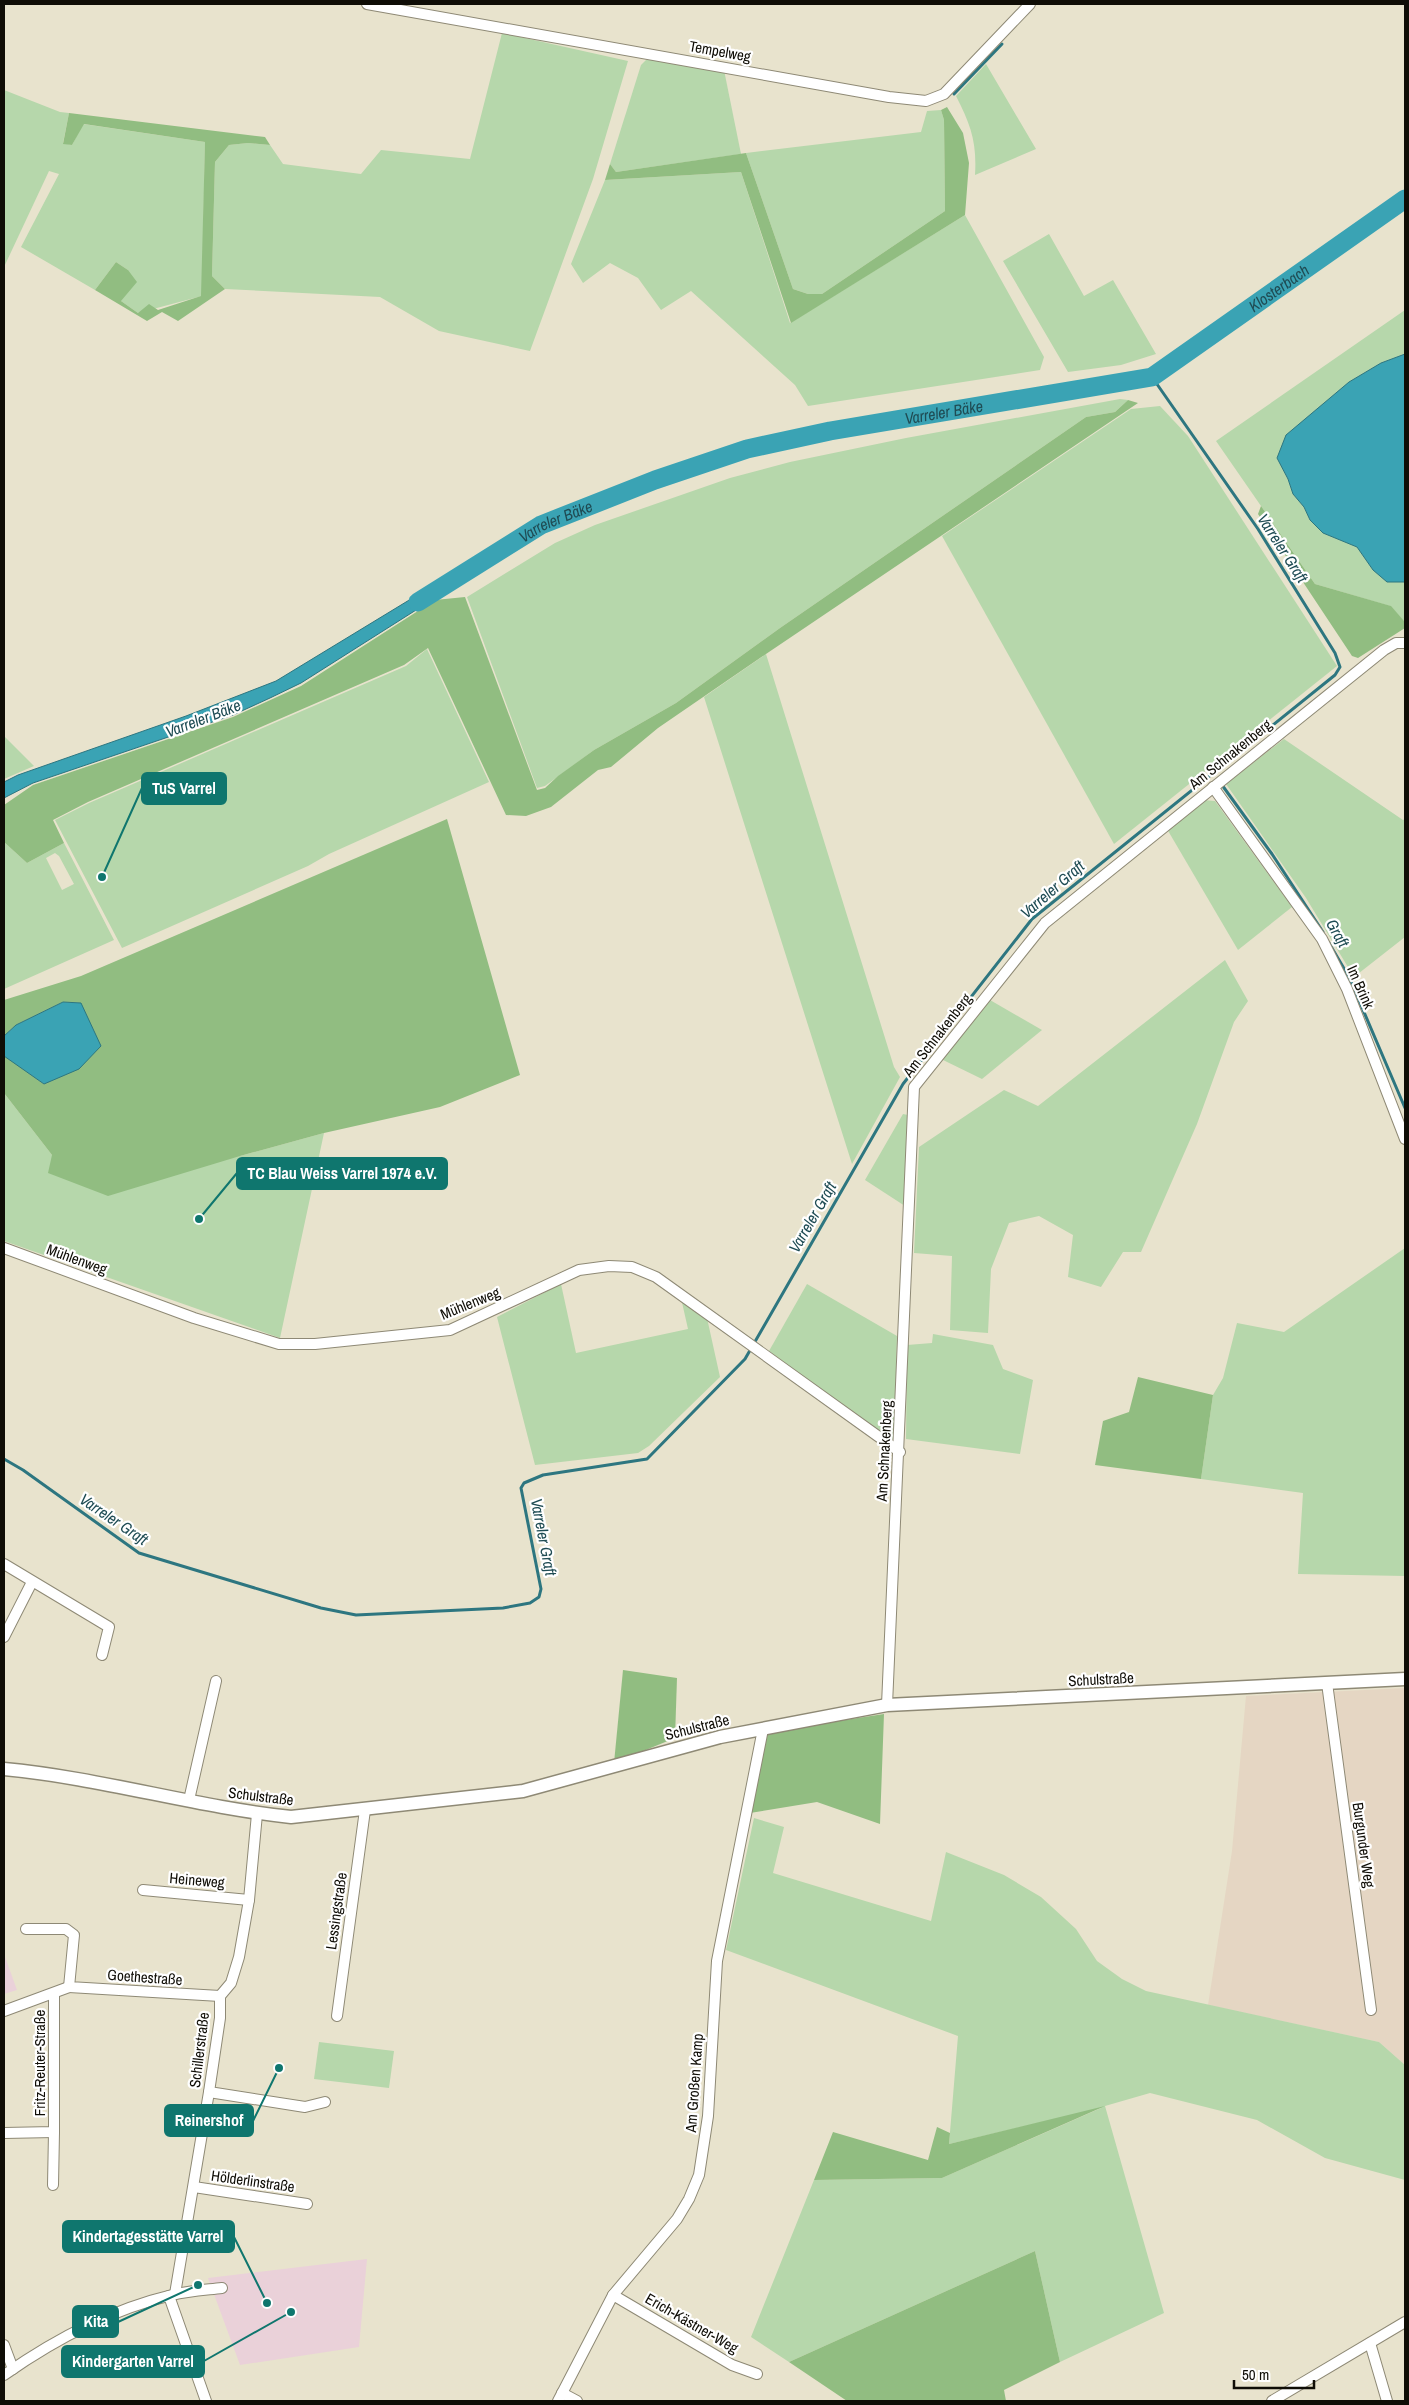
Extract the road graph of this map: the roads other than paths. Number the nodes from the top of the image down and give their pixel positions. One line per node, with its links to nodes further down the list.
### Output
1 (367, 4): 2 (street, Tempelweg)
2 (1030, 4)
3 (1405, 642): 4 (street, Am Schnakenberg)
4 (1213, 787): 5 (street, Im Brink); 7 (street, Am Schnakenberg)
5 (1405, 1139)
6 (4, 1248): 7 (street, Mühlenweg)
7 (900, 1452): 15 (street, Am Schnakenberg)
8 (4, 1564): 9 (street)
9 (32, 1582): 10 (street); 11 (street)
10 (4, 1637)
11 (102, 1655)
12 (1405, 1679): 14 (street, Schulstraße)
13 (216, 1681): 18 (street)
14 (1327, 1683): 15 (street, Schulstraße); 27 (street, Burgunder Weg)
15 (887, 1705): 16 (street, Schulstraße)
16 (763, 1729): 19 (street, Schulstraße); 39 (street, Am Großen Kamp)
17 (4, 1768): 18 (street, Schulstraße)
18 (189, 1800): 20 (street, Schulstraße)
19 (365, 1810): 20 (street, Schulstraße); 29 (street, Lessingstraße)
20 (257, 1814): 22 (street, Schillerstraße)
21 (143, 1890): 22 (street, Heineweg)
22 (249, 1900): 26 (street, Schillerstraße)
23 (26, 1929): 24 (street)
24 (69, 1987): 25 (street, Goethestraße); 26 (street, Goethestraße)
25 (54, 1994): 28 (street, Goethestraße); 32 (street, Fritz-Reuter-Straße)
26 (220, 1996): 30 (street, Schillerstraße)
27 (1371, 2010)
28 (4, 2011)
29 (337, 2016)
30 (209, 2092): 31 (street); 35 (street, Schillerstraße)
31 (324, 2102)
32 (54, 2132): 33 (street, Fritz-Reuter-Straße); 34 (street, Fritz-Reuter-Straße)
33 (4, 2133)
34 (54, 2185)
35 (194, 2187): 36 (street, Hölderlinstraße); 38 (street, Schillerstraße)
36 (307, 2204)
37 (222, 2288): 38 (street)
38 (172, 2295): 43 (street); 47 (street)
39 (613, 2295): 44 (street, Erich-Kästner-Weg); 46 (street, Am Großen Kamp)
40 (1405, 2322): 41 (street)
41 (1370, 2343): 49 (street); 50 (street)
42 (4, 2345): 43 (street)
43 (13, 2369): 45 (street)
44 (757, 2374)
45 (4, 2375)
46 (560, 2397): 48 (street)
47 (206, 2401)
48 (577, 2401)
49 (1272, 2401)
50 (1387, 2401)

